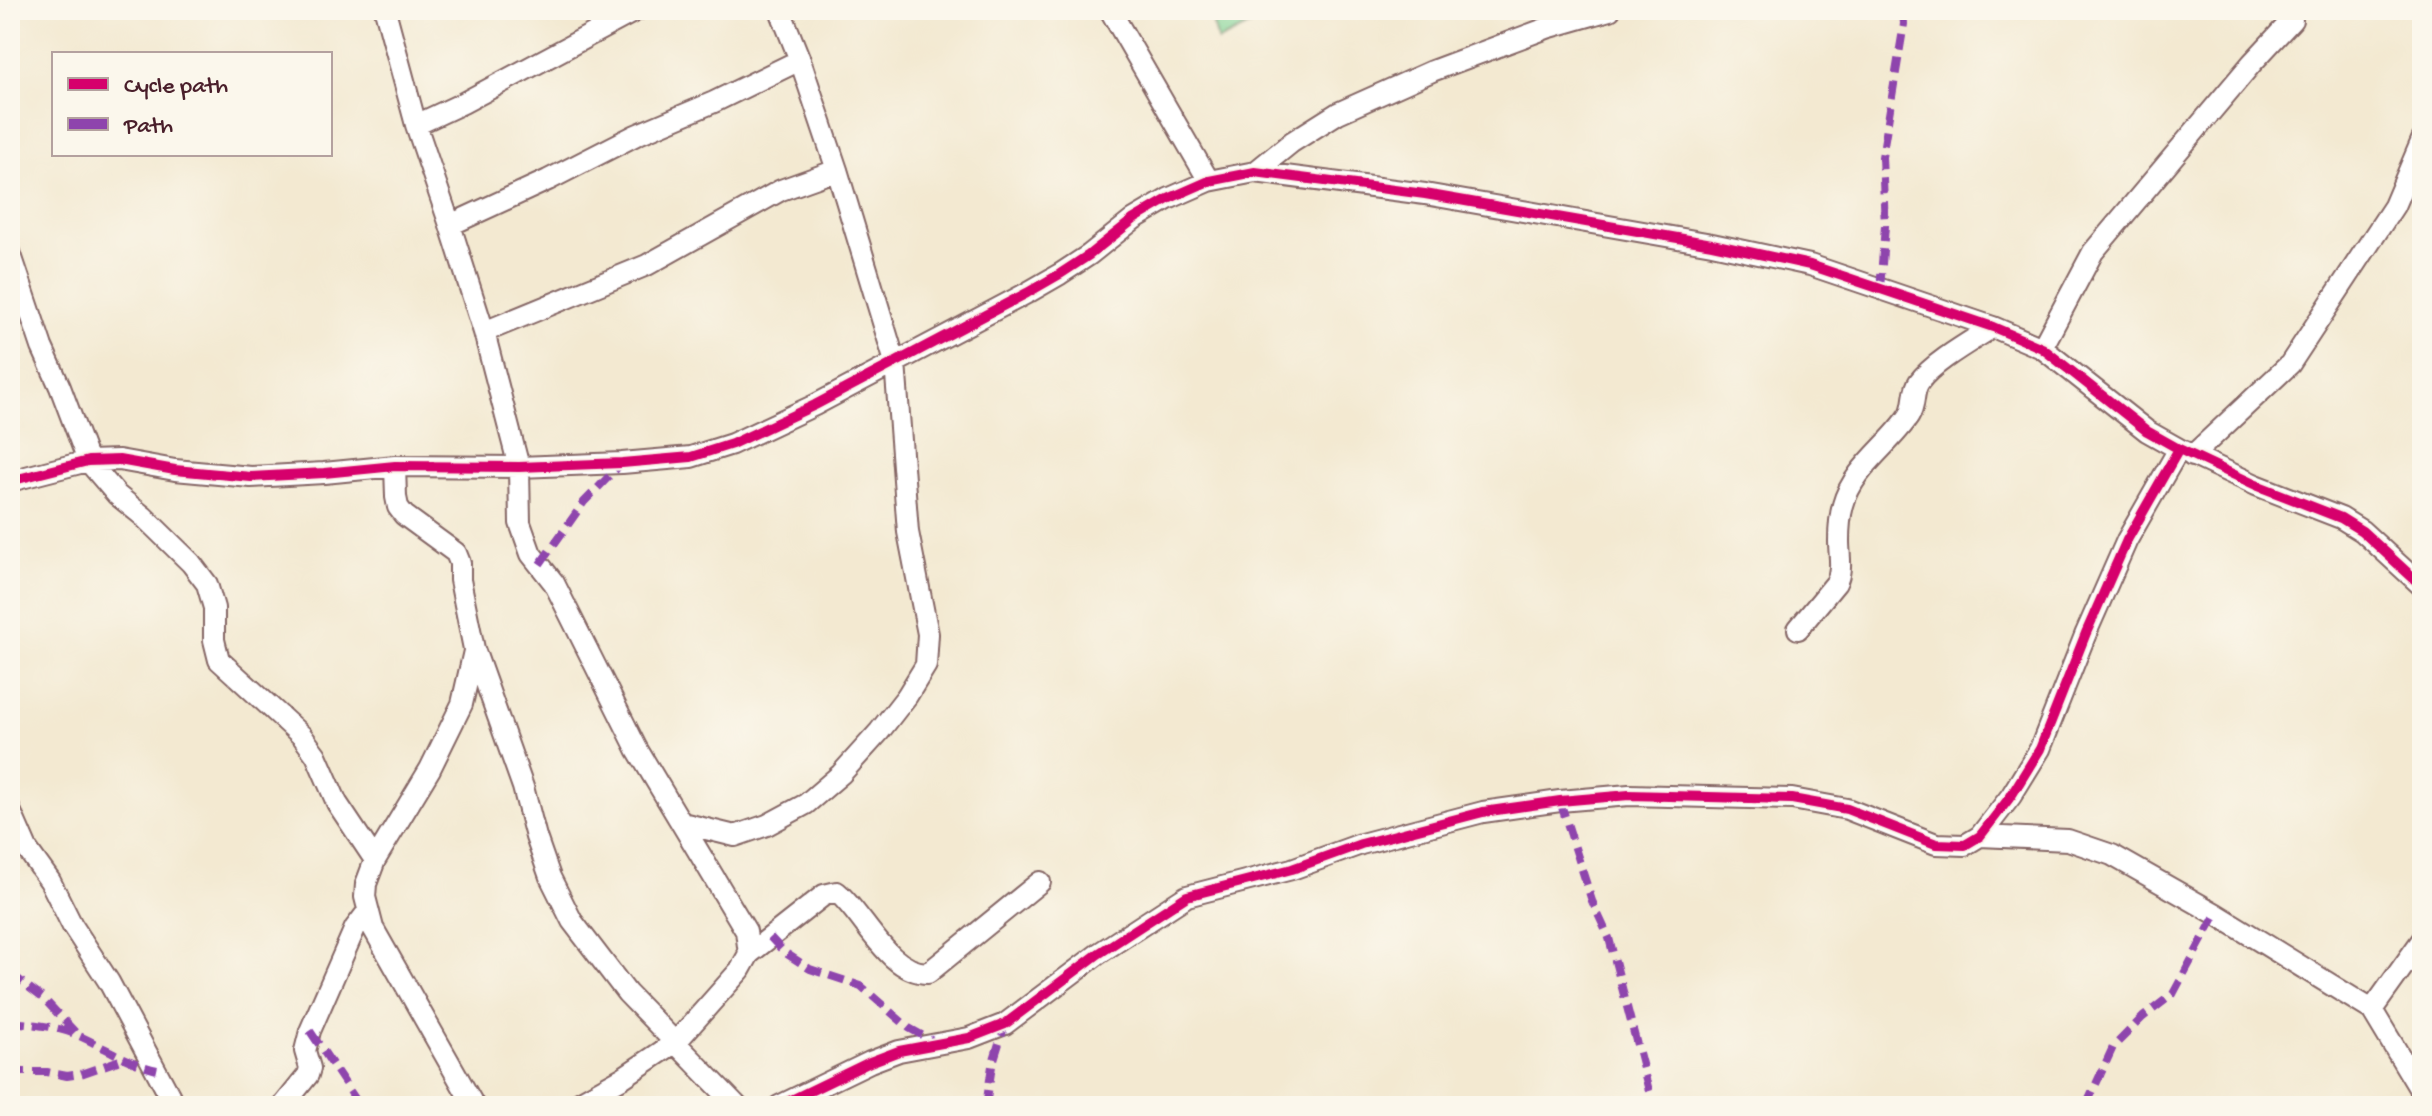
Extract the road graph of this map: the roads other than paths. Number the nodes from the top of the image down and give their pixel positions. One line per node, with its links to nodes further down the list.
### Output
1 (385, 10): 8 (street)
2 (637, 10): 8 (street)
3 (780, 10): 7 (street)
4 (1110, 10): 12 (street)
5 (1610, 10): 11 (street)
6 (2292, 20): 17 (street)
7 (800, 60): 10 (street); 13 (street)
8 (416, 125): 13 (street)
9 (2422, 140): 19 (street)
10 (837, 170): 16 (street); 18 (street)
11 (1255, 172): 12 (street); 15 (street)
12 (1209, 181): 18 (street)
13 (450, 225): 16 (street)
14 (10, 252): 20 (street)
15 (1993, 327): 17 (street); 25 (street)
16 (484, 332): 22 (street)
17 (2042, 348): 19 (street)
18 (895, 362): 22 (street); 28 (street)
19 (2186, 452): 24 (street); 29 (street)
20 (88, 461): 21 (street); 23 (street); 31 (street)
21 (395, 466): 22 (street); 26 (street)
22 (519, 467): 28 (street)
23 (10, 481)
24 (2422, 586)
25 (1798, 629)
26 (474, 649): 31 (street); 38 (street)
27 (10, 810): 30 (street)
28 (682, 823): 36 (street)
29 (1980, 836): 37 (street); 41 (street)
30 (27, 849): 32 (street); 40 (street)
31 (375, 860): 34 (street)
32 (10, 861)
33 (1040, 882): 36 (street)
34 (368, 911): 42 (street); 43 (street)
35 (2422, 940): 37 (street)
36 (749, 954): 38 (street)
37 (2372, 1010): 39 (street)
38 (676, 1042): 44 (street); 45 (street)
39 (2422, 1093)
40 (170, 1104)
41 (782, 1105)
42 (283, 1106)
43 (474, 1106)
44 (572, 1106)
45 (737, 1106)

